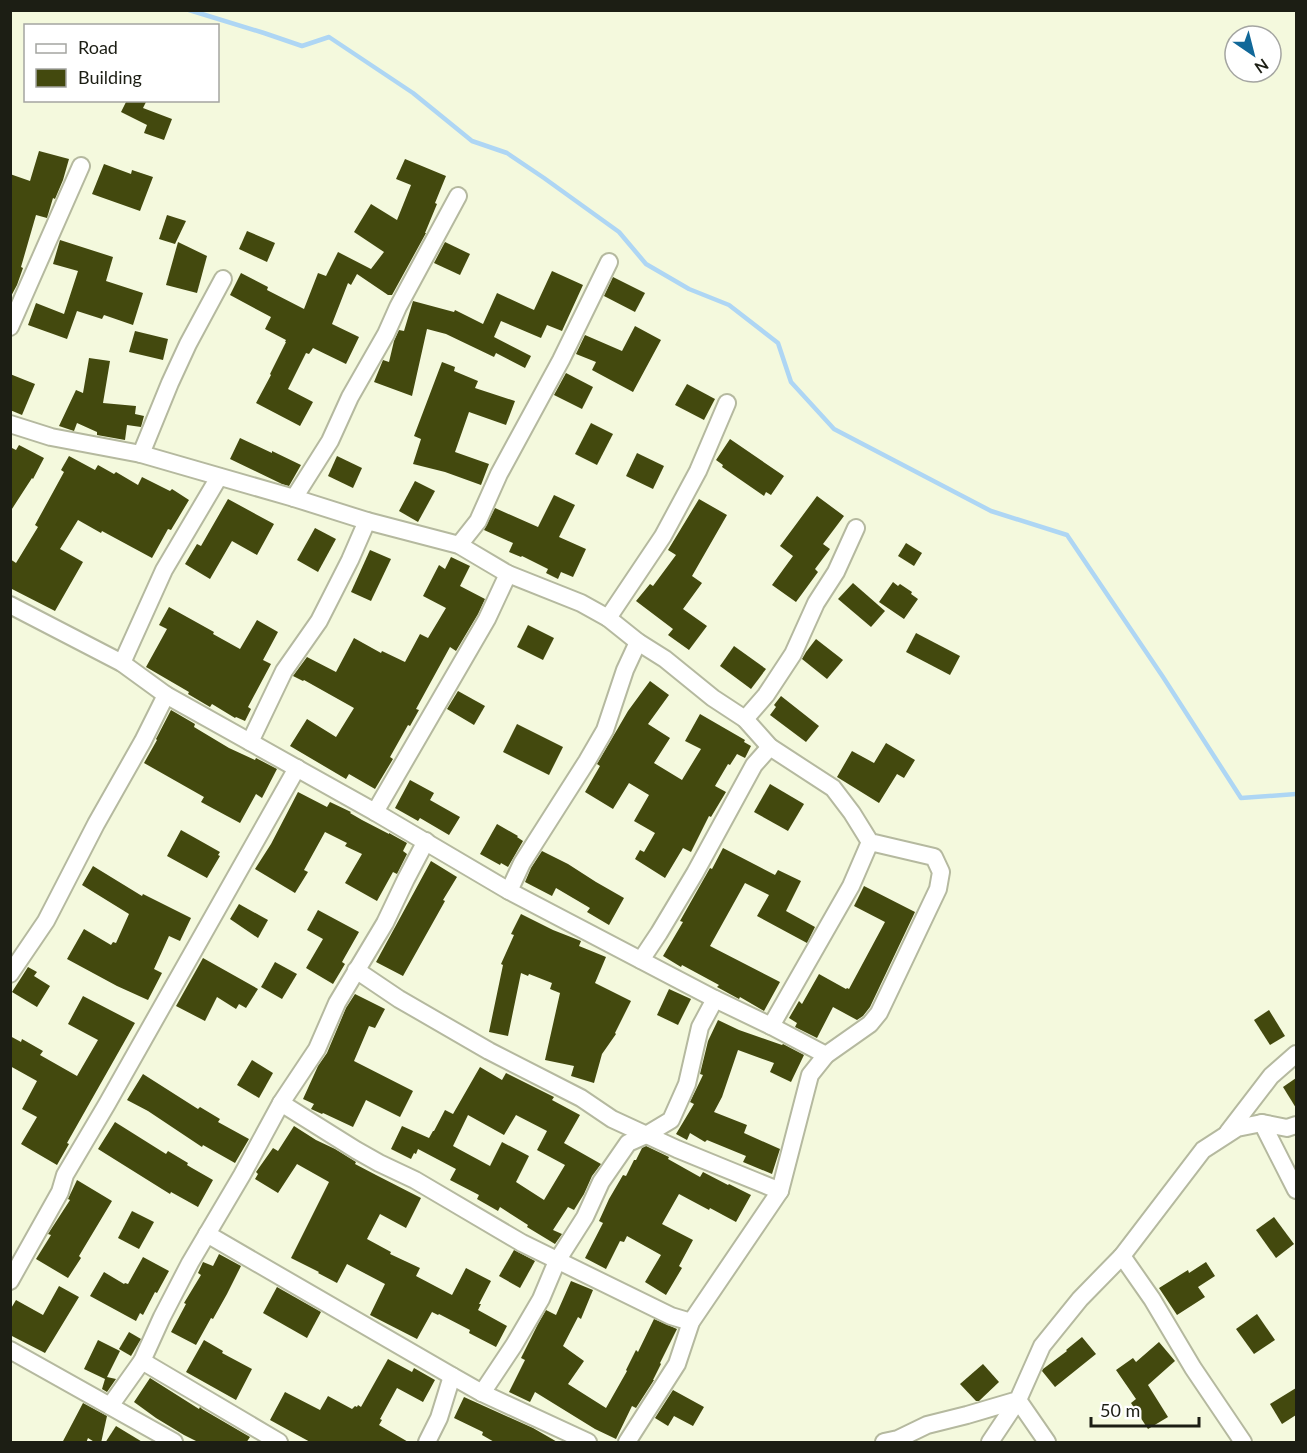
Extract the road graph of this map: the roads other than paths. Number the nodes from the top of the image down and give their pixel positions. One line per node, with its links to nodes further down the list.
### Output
1 (81, 166): 5 (street)
2 (458, 196): 10 (street)
3 (609, 262): 13 (street)
4 (223, 279): 8 (street)
5 (10, 327)
6 (727, 403): 16 (street)
7 (10, 424): 8 (street)
8 (141, 454): 9 (street)
9 (219, 477): 10 (street); 18 (street)
10 (294, 498): 11 (street)
11 (367, 521): 13 (street); 21 (street)
12 (856, 528): 20 (street)
13 (459, 545): 14 (street)
14 (508, 574): 16 (street); 24 (street)
15 (10, 605): 18 (street)
16 (608, 618): 17 (street)
17 (639, 642): 20 (street); 27 (street)
18 (122, 663): 19 (street)
19 (166, 695): 21 (street); 30 (street)
20 (745, 719): 22 (street)
21 (250, 742): 23 (street)
22 (770, 747): 26 (street); 28 (street)
23 (297, 768): 24 (street); 45 (street)
24 (375, 812): 25 (street)
25 (426, 841): 27 (street); 29 (street)
26 (870, 842): 32 (street); 33 (street)
27 (509, 891): 28 (street)
28 (641, 960): 31 (street)
29 (356, 970): 35 (street); 38 (street)
30 (10, 974)
31 (715, 999): 32 (street); 38 (street)
32 (771, 1026): 33 (street)
33 (826, 1054): 41 (street)
34 (1296, 1054): 39 (street)
35 (281, 1103): 42 (street); 44 (street)
36 (1262, 1123): 37 (street); 39 (street); 40 (street)
37 (1296, 1125)
38 (646, 1135): 41 (street); 44 (street)
39 (1225, 1135): 43 (street)
40 (1296, 1190)
41 (780, 1191): 46 (street)
42 (207, 1234): 48 (street); 49 (street)
43 (1122, 1256): 51 (street); 61 (street)
44 (557, 1261): 46 (street); 50 (street)
45 (10, 1281)
46 (691, 1322): 57 (street)
47 (10, 1350): 52 (street)
48 (142, 1361): 52 (street); 54 (street)
49 (452, 1376): 50 (street); 55 (street)
50 (482, 1393): 56 (street)
51 (1018, 1400): 58 (street); 59 (street); 60 (street)
52 (110, 1406): 53 (street)
53 (174, 1443)
54 (279, 1443)
55 (427, 1443)
56 (588, 1443)
57 (627, 1443)
58 (884, 1443)
59 (990, 1443)
60 (1047, 1443)
61 (1243, 1443)

